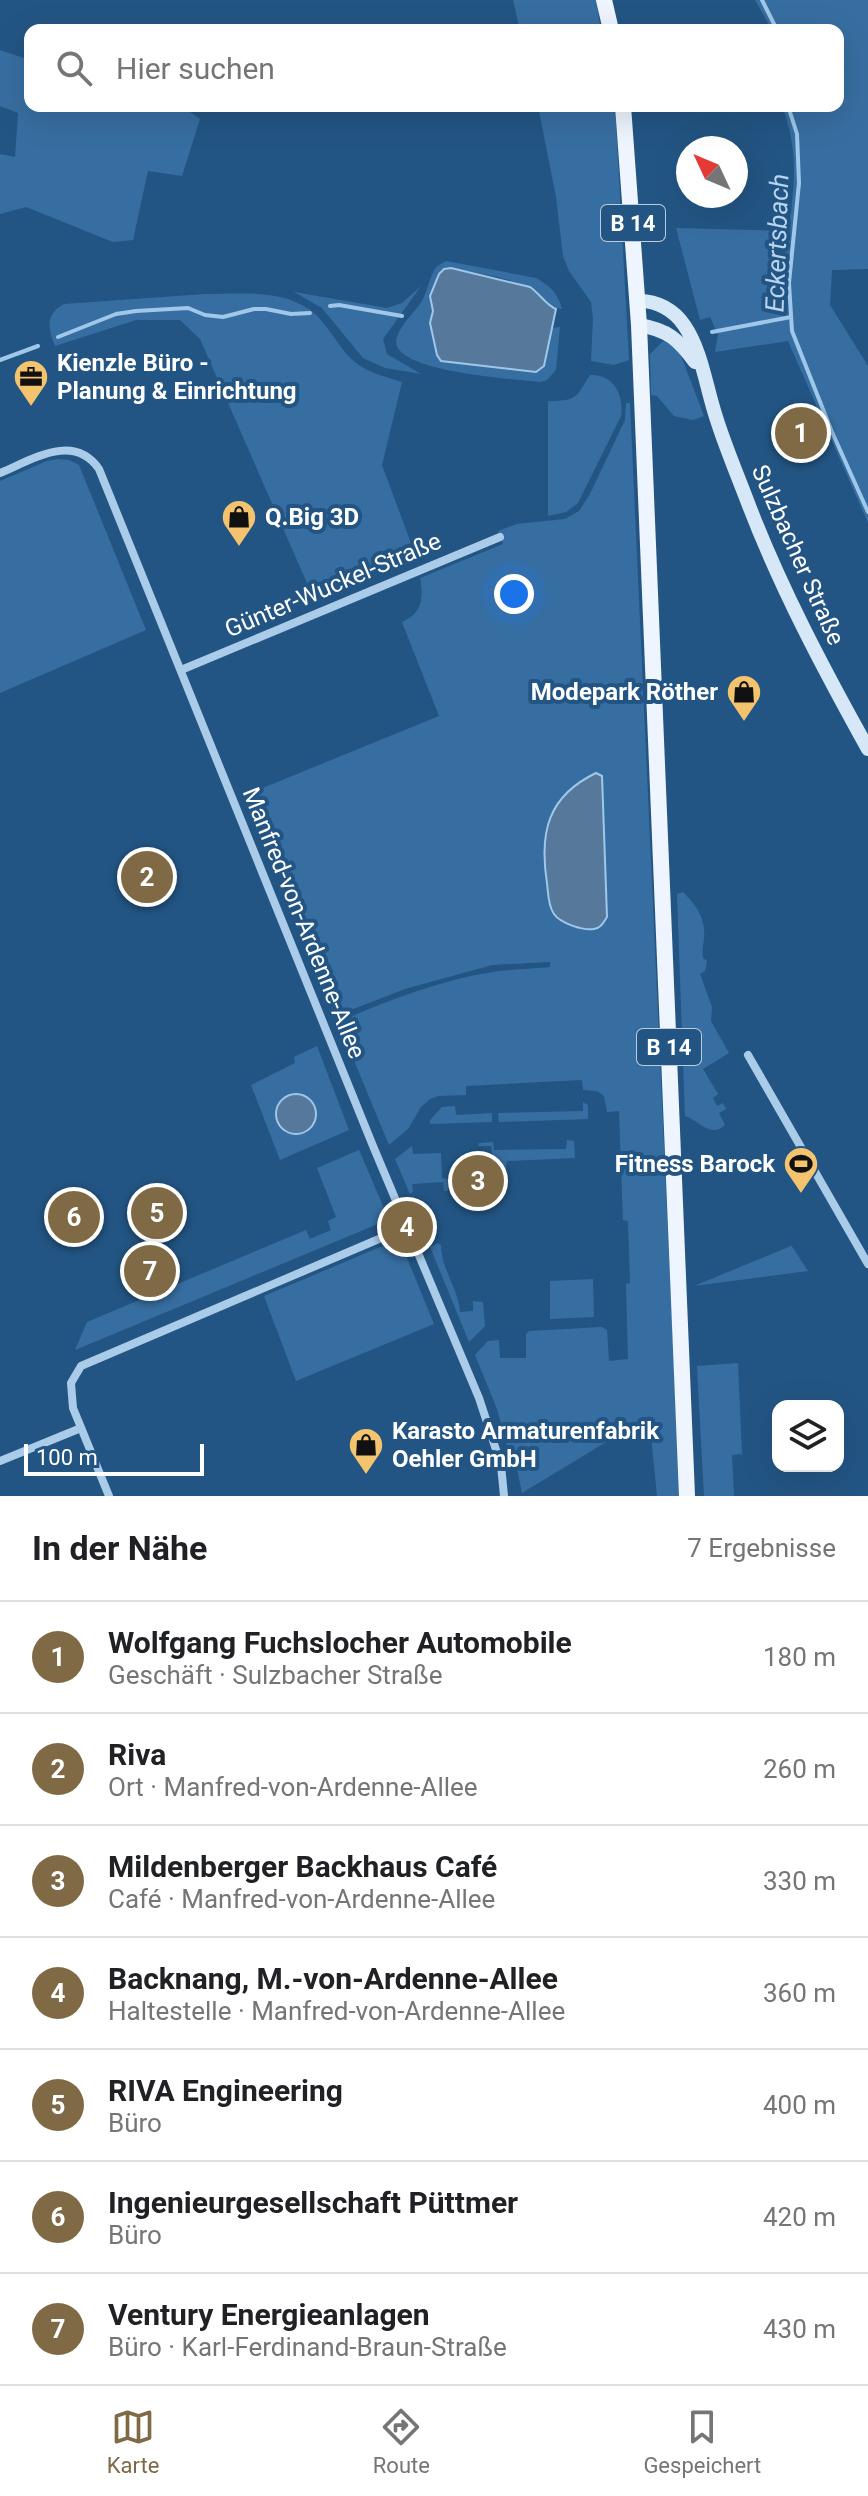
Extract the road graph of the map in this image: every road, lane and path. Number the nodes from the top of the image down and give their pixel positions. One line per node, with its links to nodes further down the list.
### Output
1 (604, 0): 2 (main road)
2 (610, 24)
3 (623, 112): 4 (main road, B 14)
4 (638, 301): 5 (main road, B 14); 6 (street, Sulzbacher Straße)
5 (639, 325): 6 (street); 18 (main road, B 14)
6 (703, 372): 10 (street, Sulzbacher Straße)
7 (0, 473): 9 (street, Manfred-von-Ardenne-Allee)
8 (500, 537): 9 (street, Günter-Wuckel-Straße)
9 (181, 670): 12 (street, Manfred-von-Ardenne-Allee)
10 (868, 749)
11 (748, 1055): 13 (street)
12 (407, 1227): 14 (street); 17 (street, Manfred-von-Ardenne-Allee)
13 (868, 1264)
14 (81, 1428): 15 (street); 16 (street)
15 (0, 1461)
16 (109, 1496)
17 (504, 1496)
18 (687, 1496)

